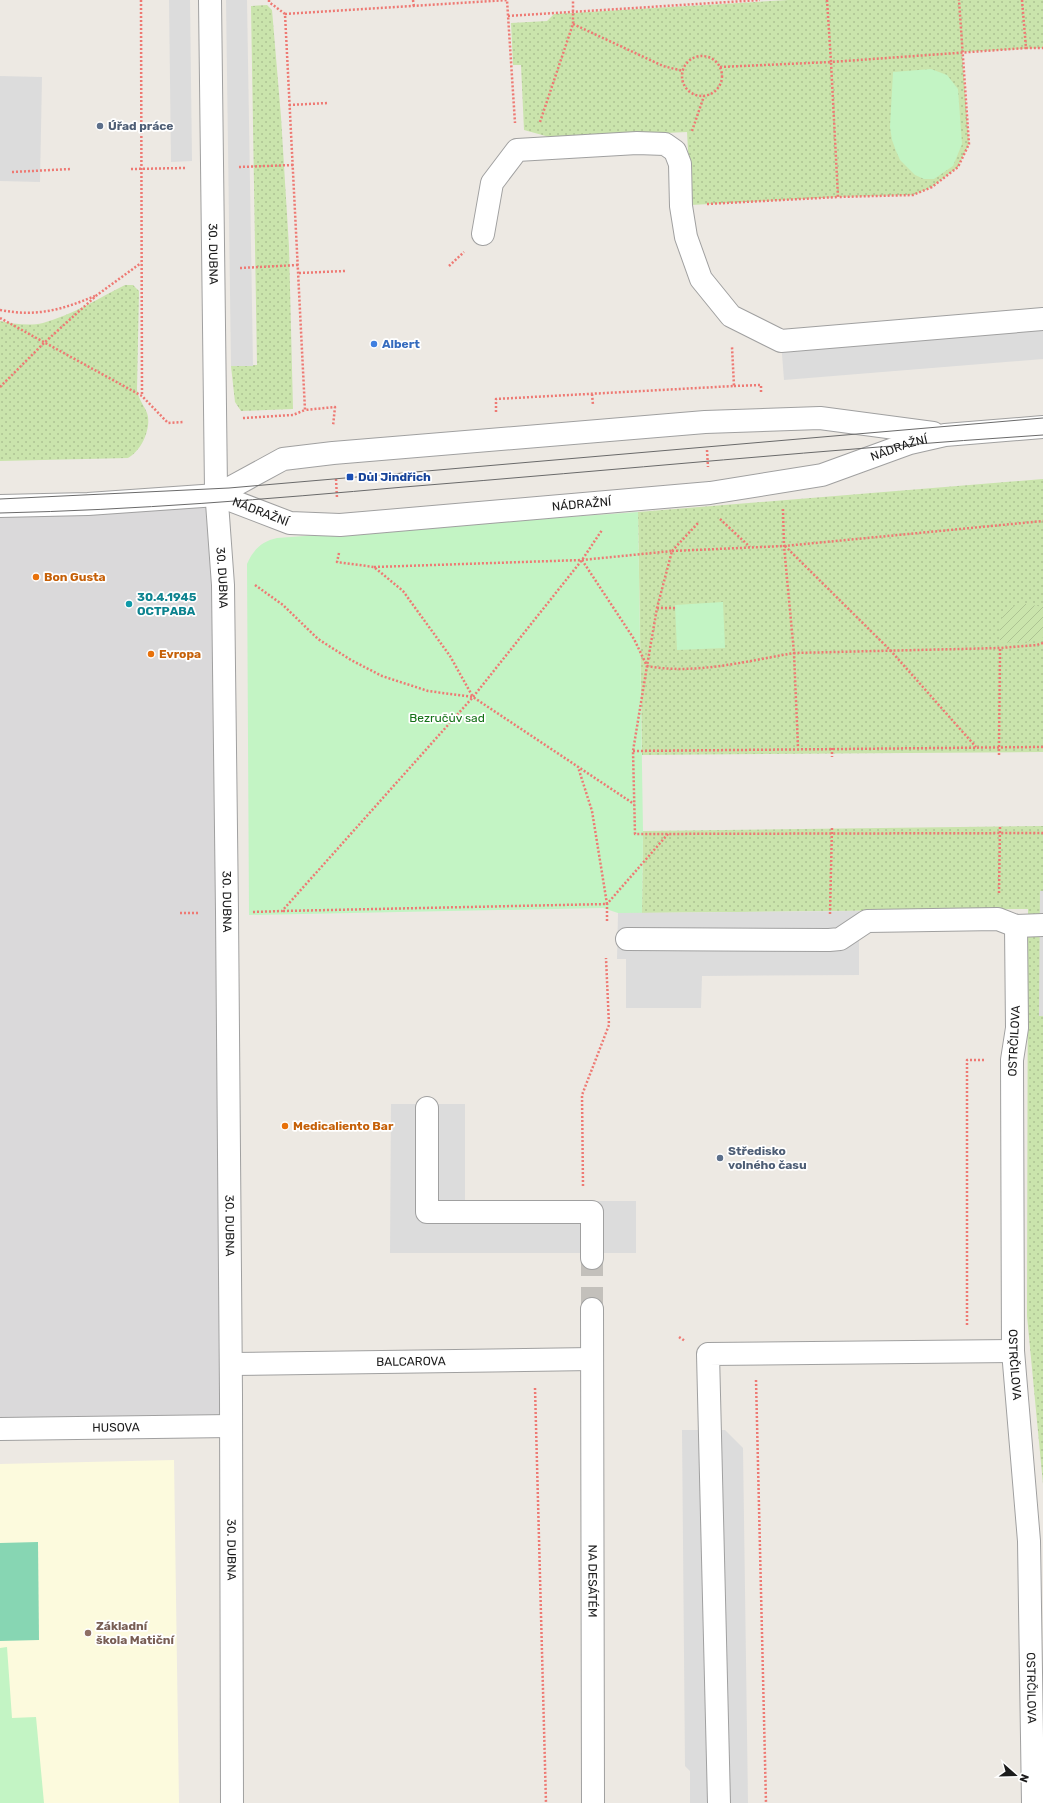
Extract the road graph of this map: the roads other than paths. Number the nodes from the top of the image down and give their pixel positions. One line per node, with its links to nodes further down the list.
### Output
1 (210, 0): 6 (street, 30. DUBNA)
2 (483, 234): 3 (street)
3 (1043, 319)
4 (1043, 427): 5 (street, NÁDRAŽNÍ)
5 (945, 435): 6 (street, NÁDRAŽNÍ); 6 (street, NÁDRAŽNÍ)
6 (217, 496): 7 (street, NÁDRAŽNÍ); 16 (street, 30. DUBNA)
7 (0, 506)
8 (1007, 922): 9 (street); 10 (street); 14 (street, OSTRČILOVA)
9 (1043, 925)
10 (627, 939)
11 (427, 1108): 12 (street)
12 (592, 1258)
13 (592, 1309): 15 (street, NA DESÁTÉM)
14 (1013, 1351): 19 (street, OSTRČILOVA); 22 (street)
15 (592, 1358): 16 (street, BALCAROVA); 21 (street, NA DESÁTÉM)
16 (231, 1364): 17 (street, 30. DUBNA)
17 (231, 1426): 18 (street, HUSOVA); 20 (street, 30. DUBNA)
18 (0, 1429)
19 (1036, 1541): 23 (street, OSTRČILOVA)
20 (232, 1803)
21 (593, 1803)
22 (719, 1803)
23 (1033, 1803)

